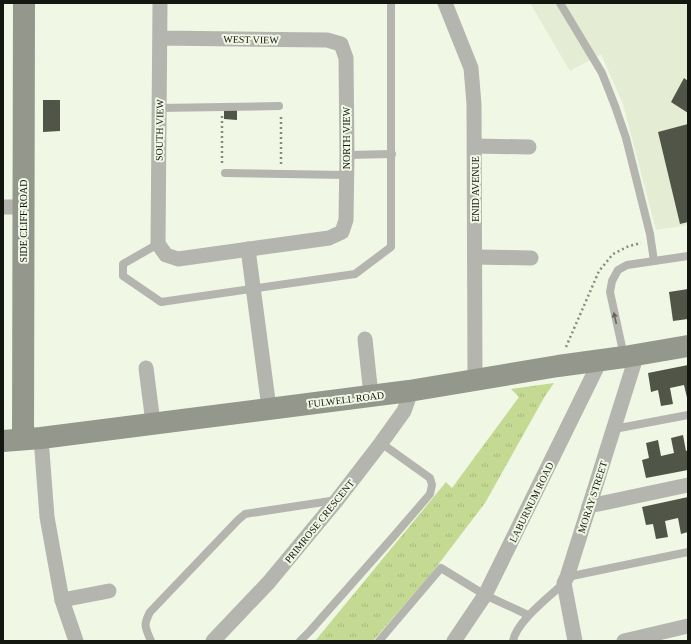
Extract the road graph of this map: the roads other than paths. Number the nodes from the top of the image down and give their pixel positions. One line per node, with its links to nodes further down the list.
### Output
1 (24, 3): 16 (street, SIDE CLIFF ROAD)
2 (160, 3): 6 (street, SOUTH VIEW)
3 (391, 3): 12 (lane)
4 (445, 3): 10 (street, ENID AVENUE)
5 (560, 3): 22 (lane)
6 (160, 38): 7 (street, WEST VIEW); 9 (street, SOUTH VIEW)
7 (341, 44): 13 (street, NORTH VIEW)
8 (279, 106): 9 (lane)
9 (159, 108): 18 (street, SOUTH VIEW)
10 (475, 146): 11 (street); 20 (street, ENID AVENUE)
11 (529, 147)
12 (392, 154): 13 (lane); 23 (lane)
13 (347, 155): 15 (street, NORTH VIEW)
14 (225, 173): 15 (lane)
15 (346, 175): 17 (street, NORTH VIEW)
16 (13, 207): 36 (street, SIDE CLIFF ROAD)
17 (248, 249): 18 (street); 23 (street)
18 (162, 250): 23 (lane)
19 (688, 256): 22 (lane)
20 (475, 257): 21 (street); 29 (street, ENID AVENUE)
21 (531, 258)
22 (654, 261): 26 (lane, one-way to 22)
23 (253, 288): 32 (street)
24 (365, 339): 31 (street)
25 (688, 346): 26 (street, FULWELL ROAD)
26 (631, 355): 27 (street, FULWELL ROAD); 35 (street, MORAY STREET)
27 (601, 359): 29 (street, FULWELL ROAD); 44 (street, LABURNUM ROAD)
28 (146, 368): 34 (street)
29 (475, 380): 30 (street, FULWELL ROAD)
30 (409, 391): 31 (street, FULWELL ROAD); 37 (street, PRIMROSE CRESCENT)
31 (371, 396): 32 (street, FULWELL ROAD)
32 (269, 408): 34 (street, FULWELL ROAD)
33 (688, 415): 35 (lane)
34 (153, 423): 36 (street, FULWELL ROAD)
35 (614, 429): 40 (street, MORAY STREET)
36 (22, 439): 45 (street)
37 (381, 443): 39 (street, PRIMROSE CRESCENT); 51 (lane)
38 (688, 484): 40 (street)
39 (337, 500): 49 (lane); 50 (street, PRIMROSE CRESCENT)
40 (589, 506): 42 (street, MORAY STREET)
41 (688, 552): 42 (lane)
42 (566, 580): 46 (lane); 55 (street, MORAY STREET)
43 (108, 591): 45 (street)
44 (485, 595): 46 (lane); 52 (lane); 53 (street, LABURNUM ROAD)
45 (62, 600): 48 (street)
46 (528, 615): 54 (lane)
47 (688, 626): 56 (street)
48 (76, 641)
49 (151, 641)
50 (213, 641)
51 (300, 641)
52 (379, 641)
53 (454, 641)
54 (513, 641)
55 (575, 641)
56 (624, 641)

